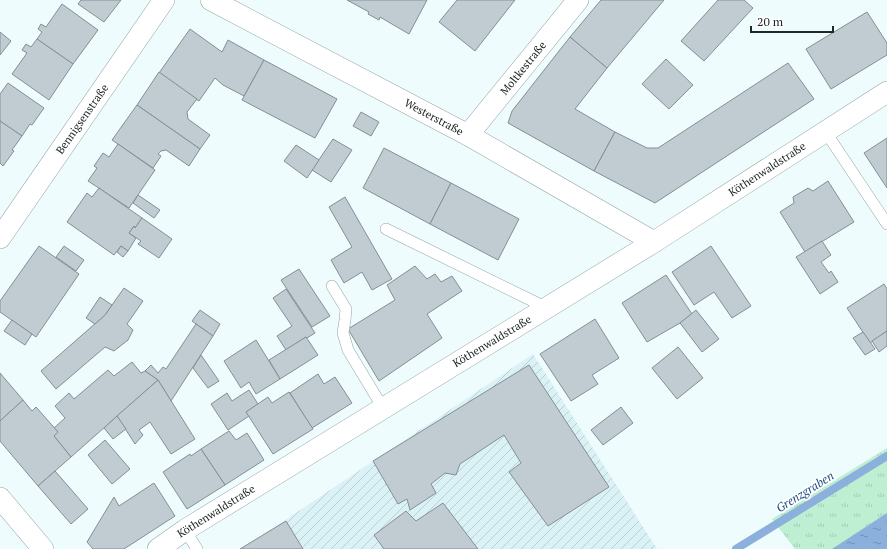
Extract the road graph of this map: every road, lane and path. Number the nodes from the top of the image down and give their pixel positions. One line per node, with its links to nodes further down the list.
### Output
1 (164, 0): 9 (street, Bennigsenstraße)
2 (211, 0): 6 (street, Westerstraße)
3 (578, 0): 6 (street, Moltkestraße)
4 (887, 92): 5 (street, Köthenwaldstraße)
5 (826, 131): 7 (lane); 10 (street, Köthenwaldstraße)
6 (468, 135): 10 (street, Westerstraße)
7 (887, 224)
8 (386, 229): 12 (lane)
9 (0, 238)
10 (654, 242): 12 (street, Köthenwaldstraße)
11 (332, 286): 13 (lane)
12 (547, 308): 13 (street, Köthenwaldstraße)
13 (383, 408): 15 (street, Köthenwaldstraße)
14 (0, 498): 16 (street)
15 (184, 530): 17 (street, Köthenwaldstraße); 18 (lane)
16 (43, 549)
17 (158, 549)
18 (197, 549)

